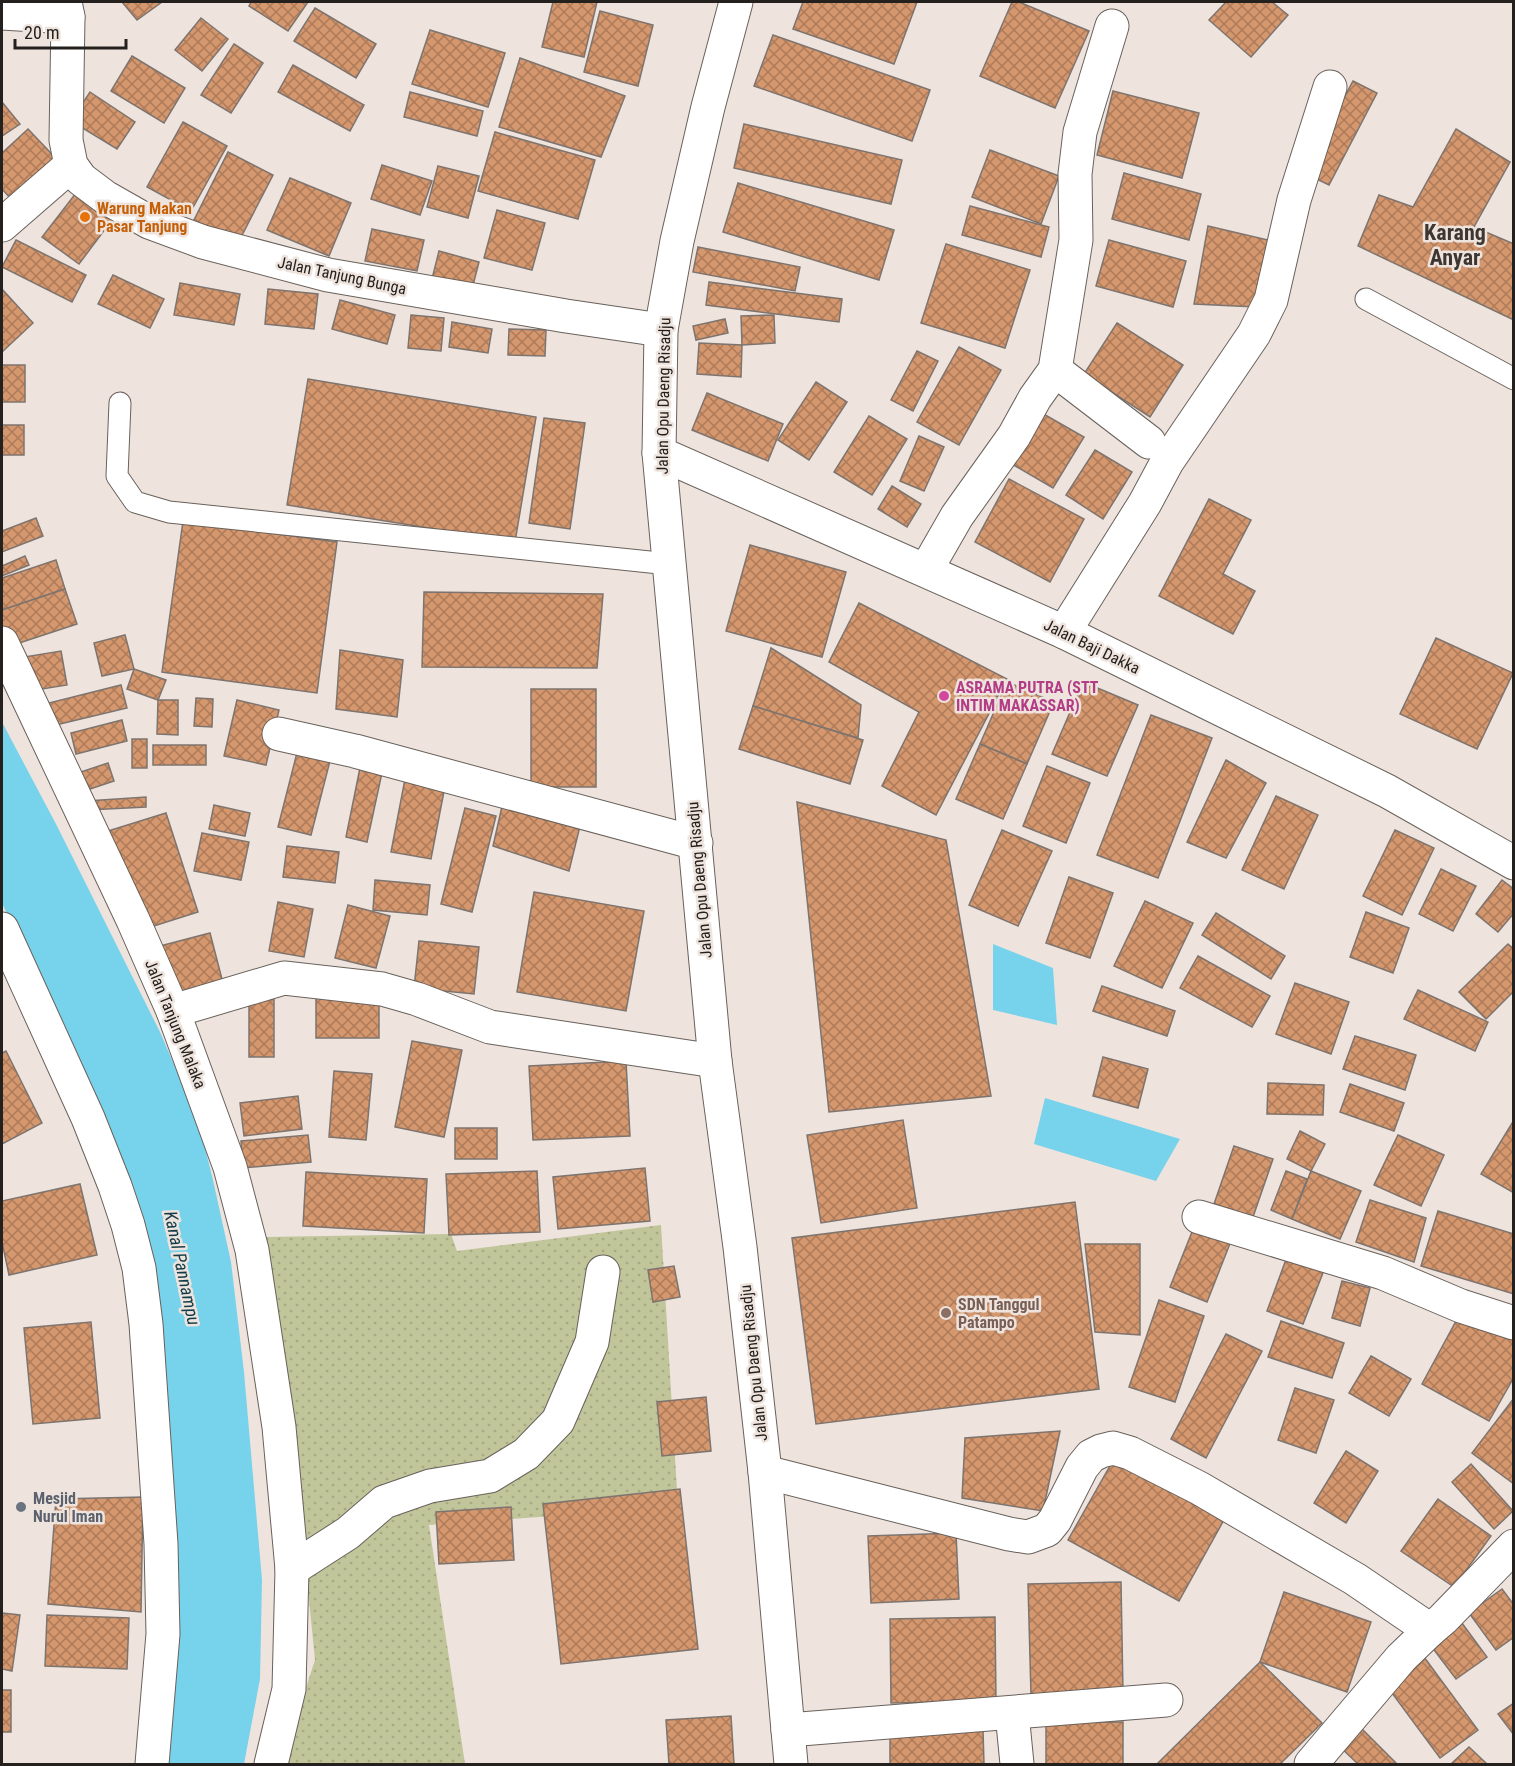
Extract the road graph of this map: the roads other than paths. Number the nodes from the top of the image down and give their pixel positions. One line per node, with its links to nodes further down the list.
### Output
1 (736, 2): 9 (street, Jalan Opu Daeng Risadju)
2 (66, 9): 3 (street); 6 (street)
3 (2, 13)
4 (1112, 26): 10 (street)
5 (1330, 87): 17 (street)
6 (68, 152): 7 (street); 9 (street, Jalan Tanjung Bunga)
7 (2, 225)
8 (1366, 299): 11 (lane)
9 (661, 330): 14 (street, Jalan Opu Daeng Risadju)
10 (1055, 370): 13 (street); 16 (street)
11 (1514, 379)
12 (120, 403): 15 (lane)
13 (1149, 442)
14 (659, 453): 15 (street, Jalan Opu Daeng Risadju); 16 (street, Jalan Baji Dakka)
15 (669, 564): 20 (street, Jalan Opu Daeng Risadju)
16 (926, 570): 17 (street, Jalan Baji Dakka)
17 (1064, 632): 21 (street, Jalan Baji Dakka)
18 (2, 643): 23 (street, Jalan Tanjung Malaka)
19 (279, 734): 20 (street)
20 (696, 843): 24 (street, Jalan Opu Daeng Risadju)
21 (1514, 863)
22 (2, 929): 35 (street)
23 (173, 1011): 24 (street); 30 (street, Jalan Tanjung Malaka)
24 (715, 1061): 28 (street, Jalan Opu Daeng Risadju)
25 (1199, 1217): 27 (street)
26 (603, 1272): 30 (street)
27 (1514, 1323)
28 (765, 1472): 31 (street); 34 (street, Jalan Opu Daeng Risadju)
29 (1514, 1546): 31 (street)
30 (292, 1569): 36 (street, Jalan Tanjung Malaka)
31 (1430, 1630): 39 (street)
32 (1166, 1700): 33 (street)
33 (1012, 1713): 34 (street); 38 (street)
34 (788, 1730): 37 (street, Jalan Opu Daeng Risadju)
35 (152, 1764)
36 (271, 1764)
37 (791, 1764)
38 (1017, 1764)
39 (1311, 1764)

